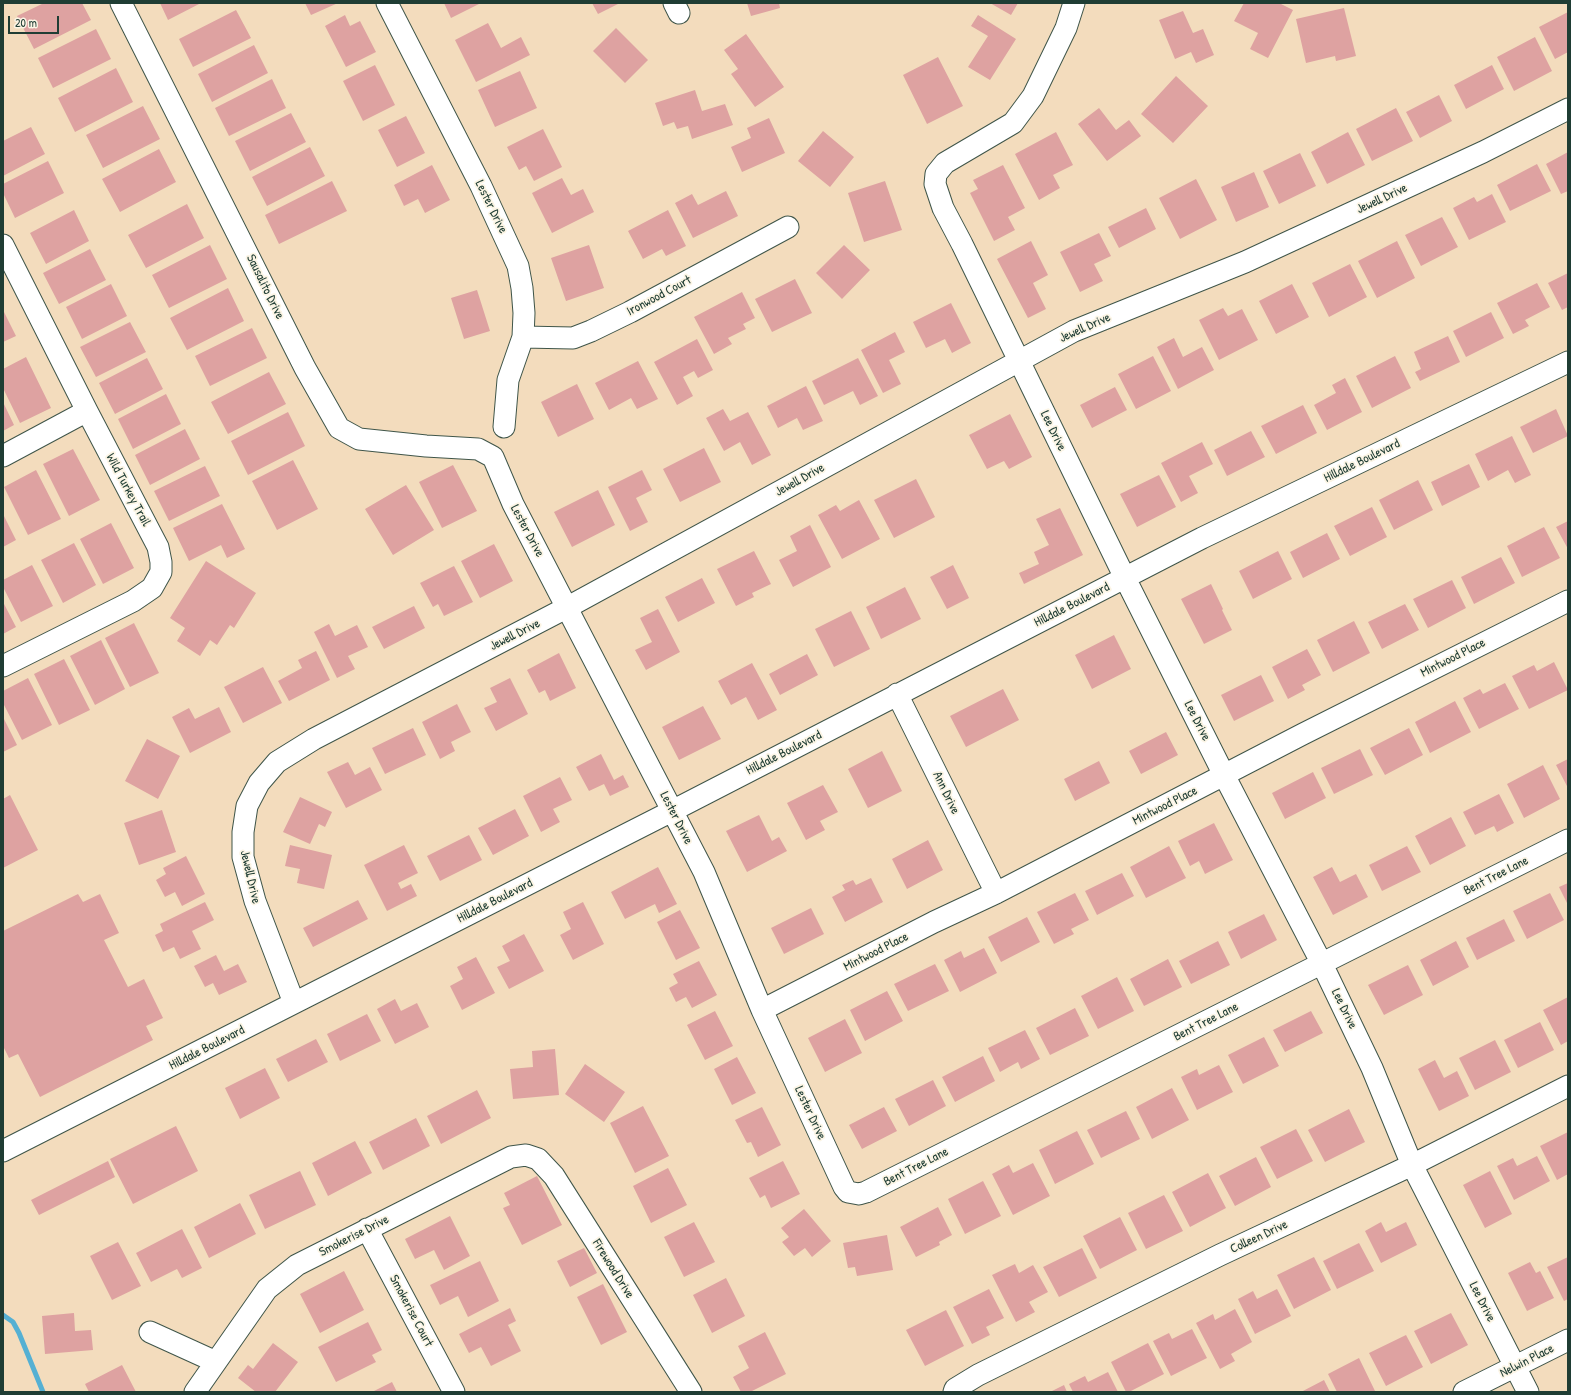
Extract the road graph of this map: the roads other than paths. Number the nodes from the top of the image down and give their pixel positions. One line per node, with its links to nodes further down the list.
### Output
1 (121, 3): 13 (street, Sausalito Drive)
2 (386, 3): 7 (street, Lester Drive)
3 (1074, 3): 8 (street, Lee Drive)
4 (1568, 109): 8 (street, Jewell Drive)
5 (788, 227): 7 (street, Ironwood Court)
6 (4, 251): 10 (street, Wild Turkey Trail)
7 (523, 337): 11 (street, Lester Drive)
8 (1018, 360): 14 (street, Lee Drive); 16 (street, Jewell Drive)
9 (1568, 362): 14 (street, Hilldale Boulevard)
10 (86, 411): 12 (street); 17 (street, Wild Turkey Trail)
11 (504, 427)
12 (3, 456)
13 (493, 457): 16 (street, Lester Drive)
14 (1125, 578): 18 (street, Hilldale Boulevard); 19 (street, Lee Drive)
15 (1568, 601): 19 (street, Mintwood Place)
16 (568, 607): 20 (street, Lester Drive); 24 (street, Jewell Drive)
17 (3, 666)
18 (897, 694): 20 (street, Hilldale Boulevard); 22 (street, Ann Drive)
19 (1224, 775): 22 (street, Mintwood Place); 23 (street, Lee Drive)
20 (672, 811): 24 (street, Hilldale Boulevard); 25 (street, Lester Drive)
21 (1568, 840): 23 (street, Bent Tree Lane)
22 (996, 893): 25 (street, Mintwood Place)
23 (1322, 964): 29 (street, Lee Drive); 30 (street, Bent Tree Lane)
24 (294, 1003): 27 (street, Hilldale Boulevard)
25 (762, 1010): 30 (street, Lester Drive)
26 (1568, 1086): 29 (street, Colleen Drive)
27 (3, 1151)
28 (526, 1156): 31 (street, Smokerise Drive); 38 (street, Firewood Drive)
29 (1412, 1165): 35 (street, Lee Drive); 39 (street, Colleen Drive)
30 (844, 1187)
31 (368, 1229): 34 (street, Smokerise Drive); 37 (street, Smokerise Court)
32 (150, 1332): 34 (street)
33 (1568, 1340): 35 (street, Nelwin Place)
34 (216, 1362): 36 (street, Smokerise Drive)
35 (1515, 1367): 40 (street, Nelwin Place); 41 (street, Lee Drive)
36 (195, 1392)
37 (454, 1392)
38 (691, 1392)
39 (954, 1392)
40 (1464, 1392)
41 (1528, 1392)

